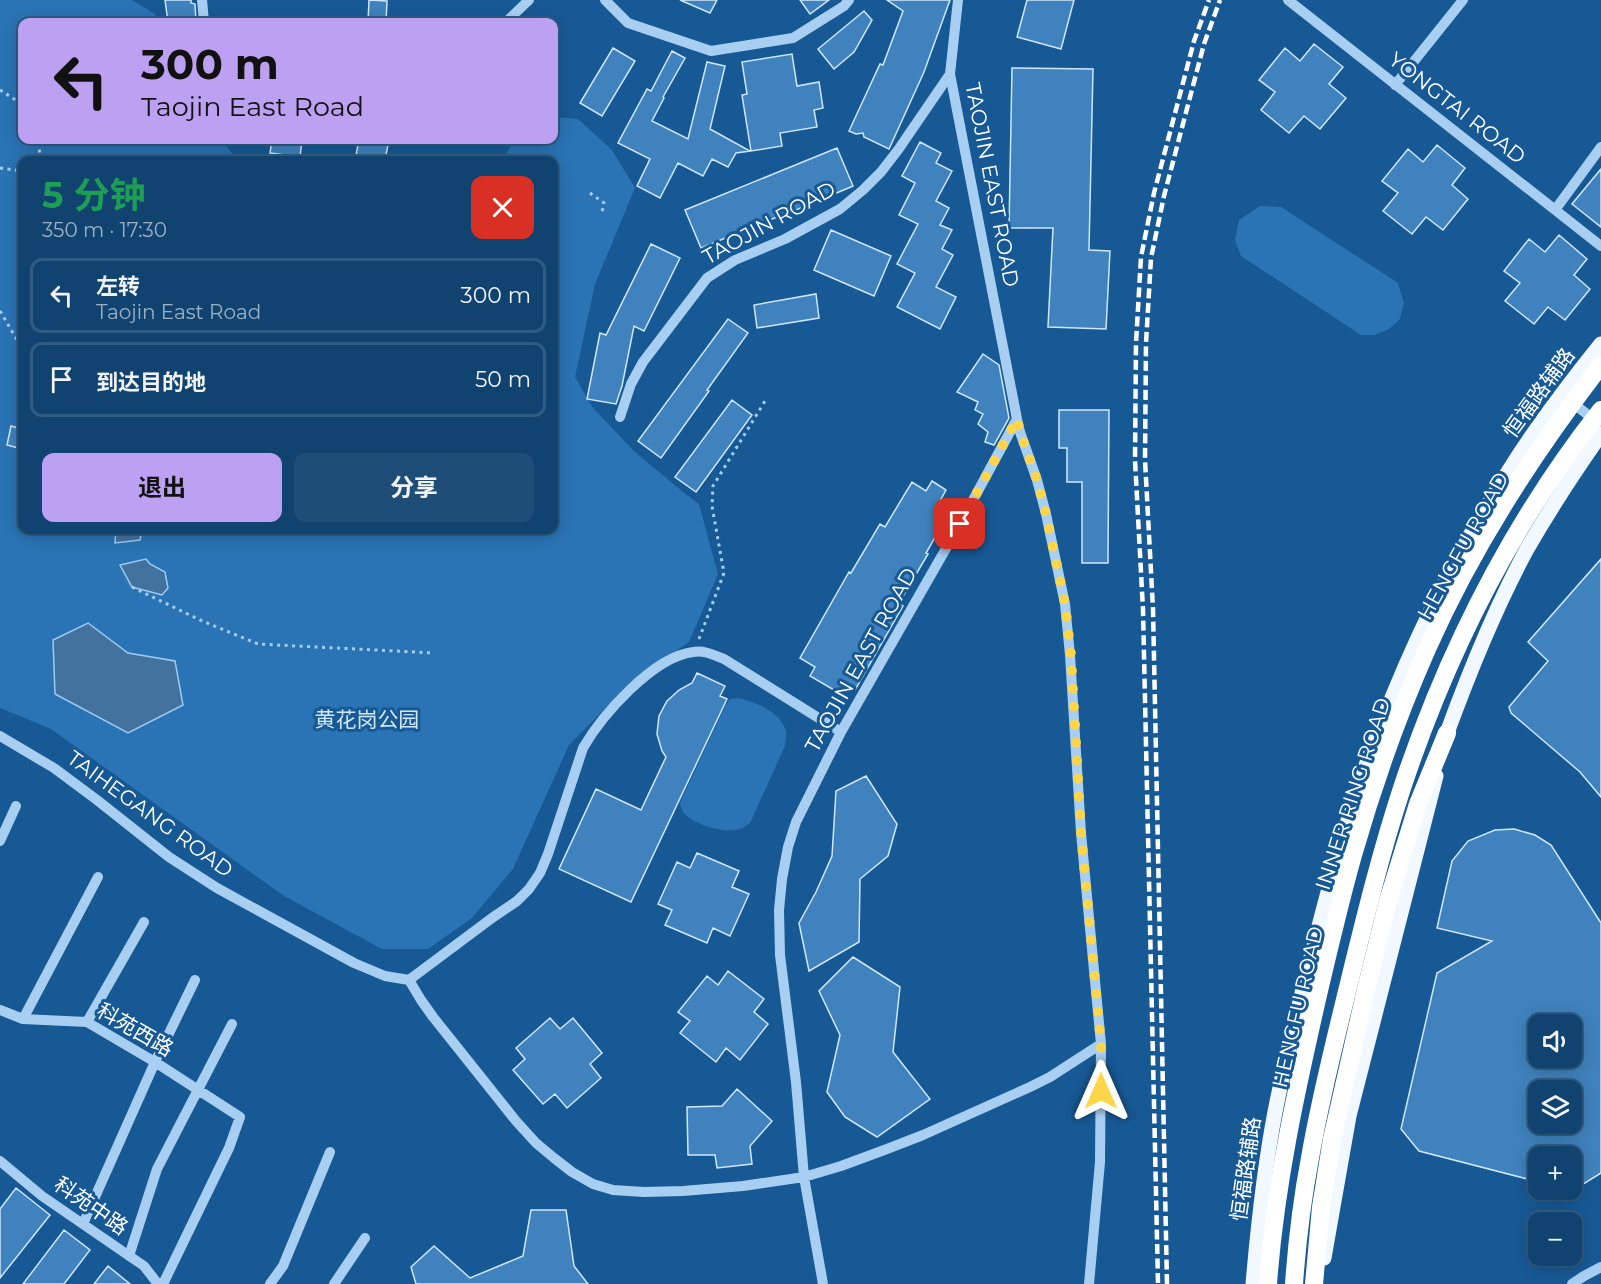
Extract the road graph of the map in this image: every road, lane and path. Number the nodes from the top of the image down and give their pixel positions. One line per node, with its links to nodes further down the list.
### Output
1 (202, 0): 8 (street)
2 (529, 0): 9 (street)
3 (605, 0): 4 (street)
4 (849, 0)
5 (958, 0): 10 (street, TAOJIN ROAD)
6 (1288, 0): 11 (street, YONGTAI ROAD)
7 (1463, 0): 11 (street)
8 (204, 18)
9 (510, 18)
10 (950, 74): 28 (street, TAOJIN ROAD); 30 (street, TAOJIN EAST ROAD)
11 (1395, 85): 18 (street, YONGTAI ROAD)
12 (0, 90): 13 (path)
13 (18, 101)
14 (1601, 147): 18 (street)
15 (0, 168): 16 (path)
16 (18, 170)
17 (590, 193): 19 (path)
18 (1555, 210): 20 (street, YONGTAI ROAD)
19 (602, 212)
20 (1601, 246)
21 (0, 311): 22 (path)
22 (18, 341)
23 (1601, 344): 25 (main road, 恒福路辅路)
24 (1601, 367): 25 (main road, HENGFU ROAD); 67 (highway, INNER RING ROAD, bridge)
25 (1568, 399): 29 (street); 66 (main road, 恒福路辅路); 67 (main road, HENGFU ROAD)
26 (765, 401): 33 (path)
27 (1601, 403): 29 (main road, HENGFU ROAD)
28 (620, 417)
29 (1598, 417): 35 (main road, HENGFU ROAD); 68 (highway, bridge)
30 (1017, 419): 36 (street, TAOJIN EAST ROAD); 49 (street)
31 (1601, 434): 37 (main road)
32 (132, 587): 34 (path)
33 (694, 651): 36 (street); 44 (street)
34 (434, 653)
35 (1439, 682): 37 (main road); 68 (main road, HENGFU ROAD)
36 (841, 732): 54 (street, TAOJIN EAST ROAD)
37 (1447, 733): 69 (highway); 70 (main road)
38 (0, 736): 44 (street, TAIHEGANG ROAD)
39 (16, 806): 40 (street)
40 (0, 841)
41 (98, 877): 46 (street)
42 (144, 922): 47 (street)
43 (195, 980): 50 (street)
44 (409, 980): 54 (street)
45 (0, 1010): 46 (street, 科苑西路)
46 (23, 1019): 47 (street, 科苑西路)
47 (87, 1022): 50 (street, 科苑西路)
48 (232, 1024): 51 (street)
49 (1101, 1044): 54 (street); 65 (street)
50 (154, 1062): 51 (street, 科苑西路); 55 (street)
51 (198, 1090): 57 (street); 61 (street, 科苑西路)
52 (330, 1152): 62 (street)
53 (0, 1161): 55 (street, 科苑中路)
54 (804, 1177): 64 (street, TAOJIN EAST ROAD)
55 (83, 1224): 57 (street, 科苑中路)
56 (364, 1238): 63 (street)
57 (129, 1256): 59 (street, 科苑中路)
58 (1601, 1267): 71 (street)
59 (151, 1274): 60 (street); 61 (street, 科苑中路)
60 (144, 1284)
61 (161, 1284)
62 (270, 1284)
63 (334, 1284)
64 (823, 1284)
65 (1089, 1284)
66 (1253, 1284)
67 (1269, 1284)
68 (1292, 1284)
69 (1314, 1284)
70 (1319, 1284)
71 (1572, 1284)

